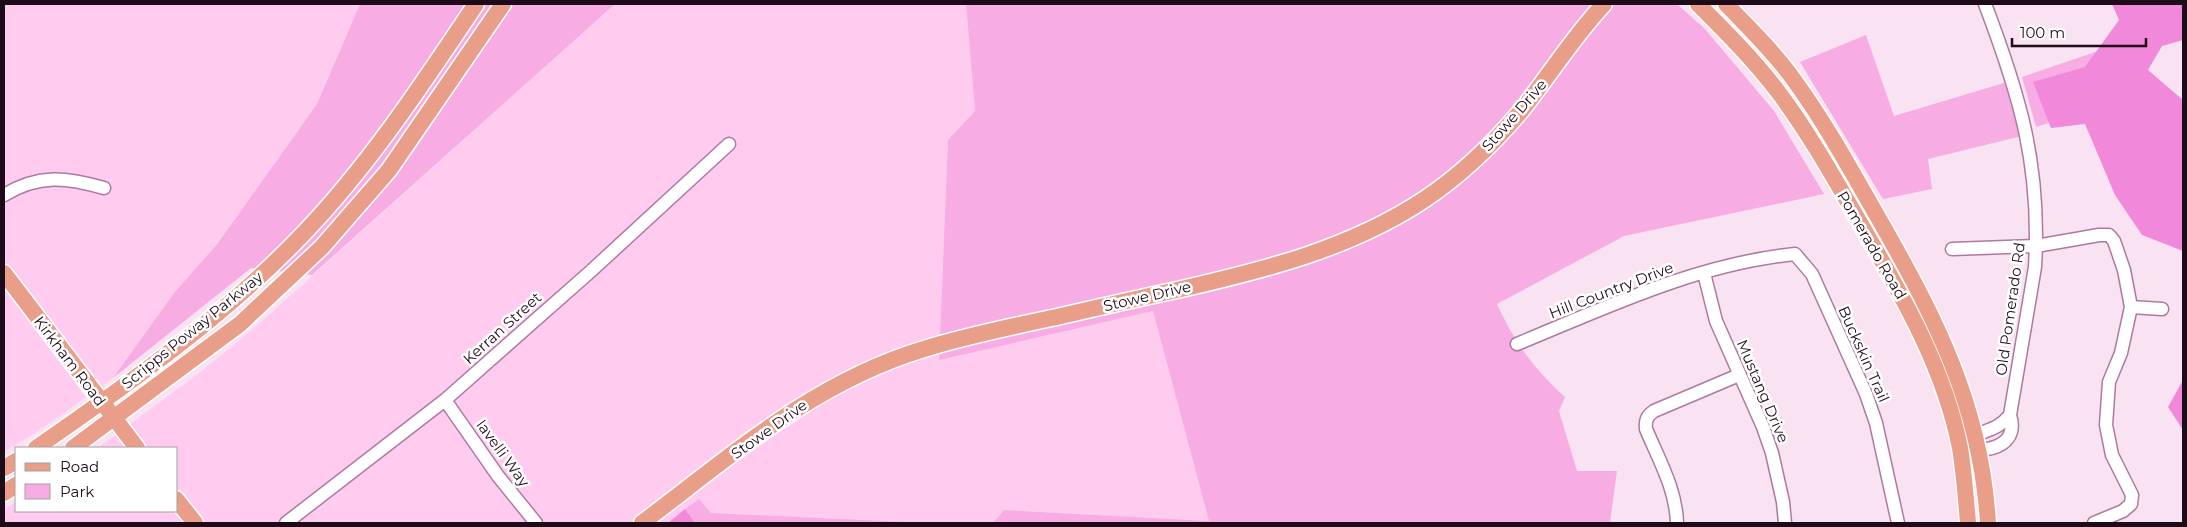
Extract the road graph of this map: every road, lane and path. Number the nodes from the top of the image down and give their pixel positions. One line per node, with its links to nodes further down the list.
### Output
1 (476, 4): 20 (main road, Scripps Poway Parkway)
2 (503, 4): 22 (main road, Scripps Poway Parkway)
3 (1604, 4): 36 (main road, Stowe Drive)
4 (1698, 4): 27 (main road, Pomerado Road)
5 (1726, 4): 23 (main road, Pomerado Road)
6 (1985, 4): 10 (street, Old Pomerado Rd)
7 (729, 144): 19 (street, Kerran Street)
8 (104, 188): 9 (street)
9 (4, 195)
10 (2036, 246): 11 (street); 15 (street); 21 (street, Old Pomerado Rd)
11 (1952, 249)
12 (1803, 261): 14 (street, Hill Country Drive); 39 (street, Buckskin Trail)
13 (4, 273): 20 (main road, Kirkham Road)
14 (1704, 273): 17 (street, Hill Country Drive); 18 (street, Mustang Drive)
15 (2131, 308): 16 (street); 42 (street)
16 (2162, 309)
17 (1517, 344)
18 (1739, 375): 37 (street); 38 (street, Mustang Drive)
19 (445, 400): 34 (street, Kerran Street); 35 (street, Iavelli Way)
20 (102, 402): 22 (main road, Kirkham Road); 24 (main road, Scripps Poway Parkway)
21 (2010, 415): 23 (street, Old Pomerado Rd); 23 (street, Old Pomerado Rd)
22 (115, 419): 25 (main road, Scripps Poway Parkway); 26 (main road, Kirkham Road)
23 (1977, 442): 27 (street, Old Pomerado Rd); 41 (main road, Pomerado Road)
24 (37, 447)
25 (74, 447)
26 (136, 447)
27 (1960, 448): 40 (main road, Pomerado Road)
28 (15, 462): 29 (main road)
29 (4, 468)
30 (15, 487): 31 (main road)
31 (4, 493)
32 (178, 502): 33 (main road)
33 (195, 523)
34 (286, 523)
35 (536, 523)
36 (642, 523)
37 (1677, 523)
38 (1784, 523)
39 (1898, 523)
40 (1968, 523)
41 (1988, 523)
42 (2094, 523)

